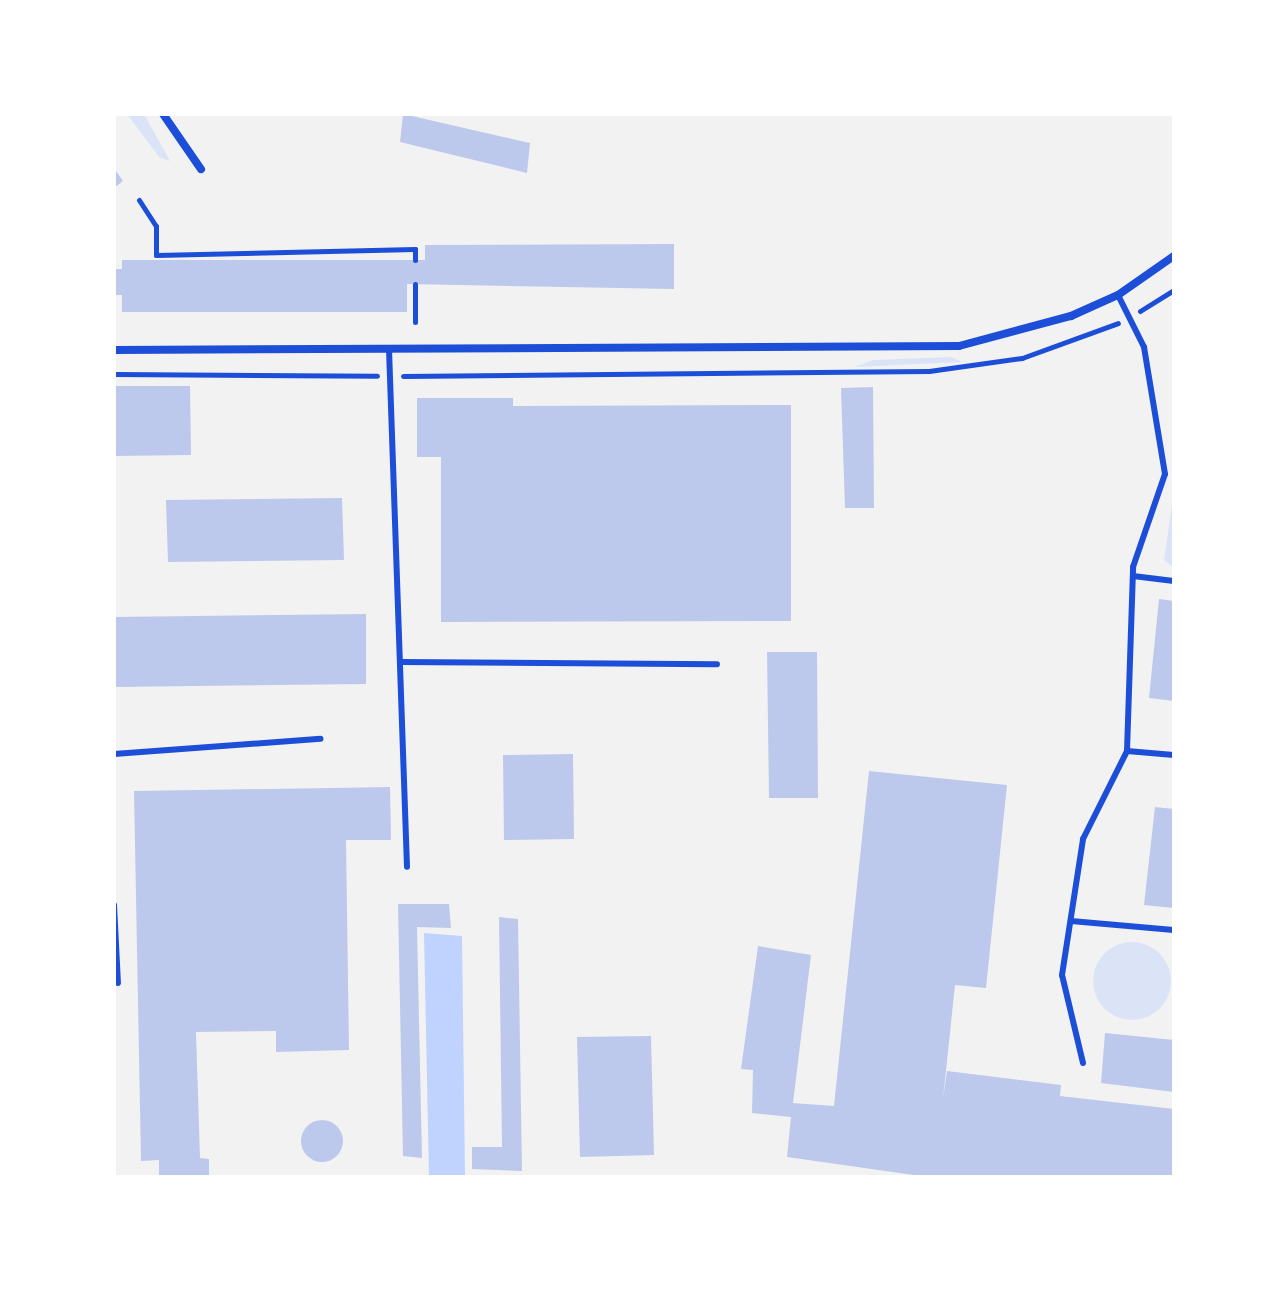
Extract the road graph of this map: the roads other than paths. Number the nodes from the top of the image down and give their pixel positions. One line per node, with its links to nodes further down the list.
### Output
1 (163, 114): 2 (street)
2 (201, 169)
3 (1174, 256): 4 (street)
4 (1118, 295): 5 (street); 7 (lane)
5 (389, 349): 6 (street); 9 (lane)
6 (114, 350)
7 (1133, 576): 8 (lane); 12 (lane)
8 (1174, 581)
9 (400, 662): 10 (lane); 15 (lane)
10 (717, 664)
11 (320, 739): 13 (lane)
12 (1127, 751): 14 (lane); 17 (lane)
13 (114, 754)
14 (1174, 755)
15 (407, 867)
16 (114, 905): 19 (lane)
17 (1071, 921): 18 (lane); 20 (lane)
18 (1174, 930)
19 (118, 983)
20 (1083, 1063)

